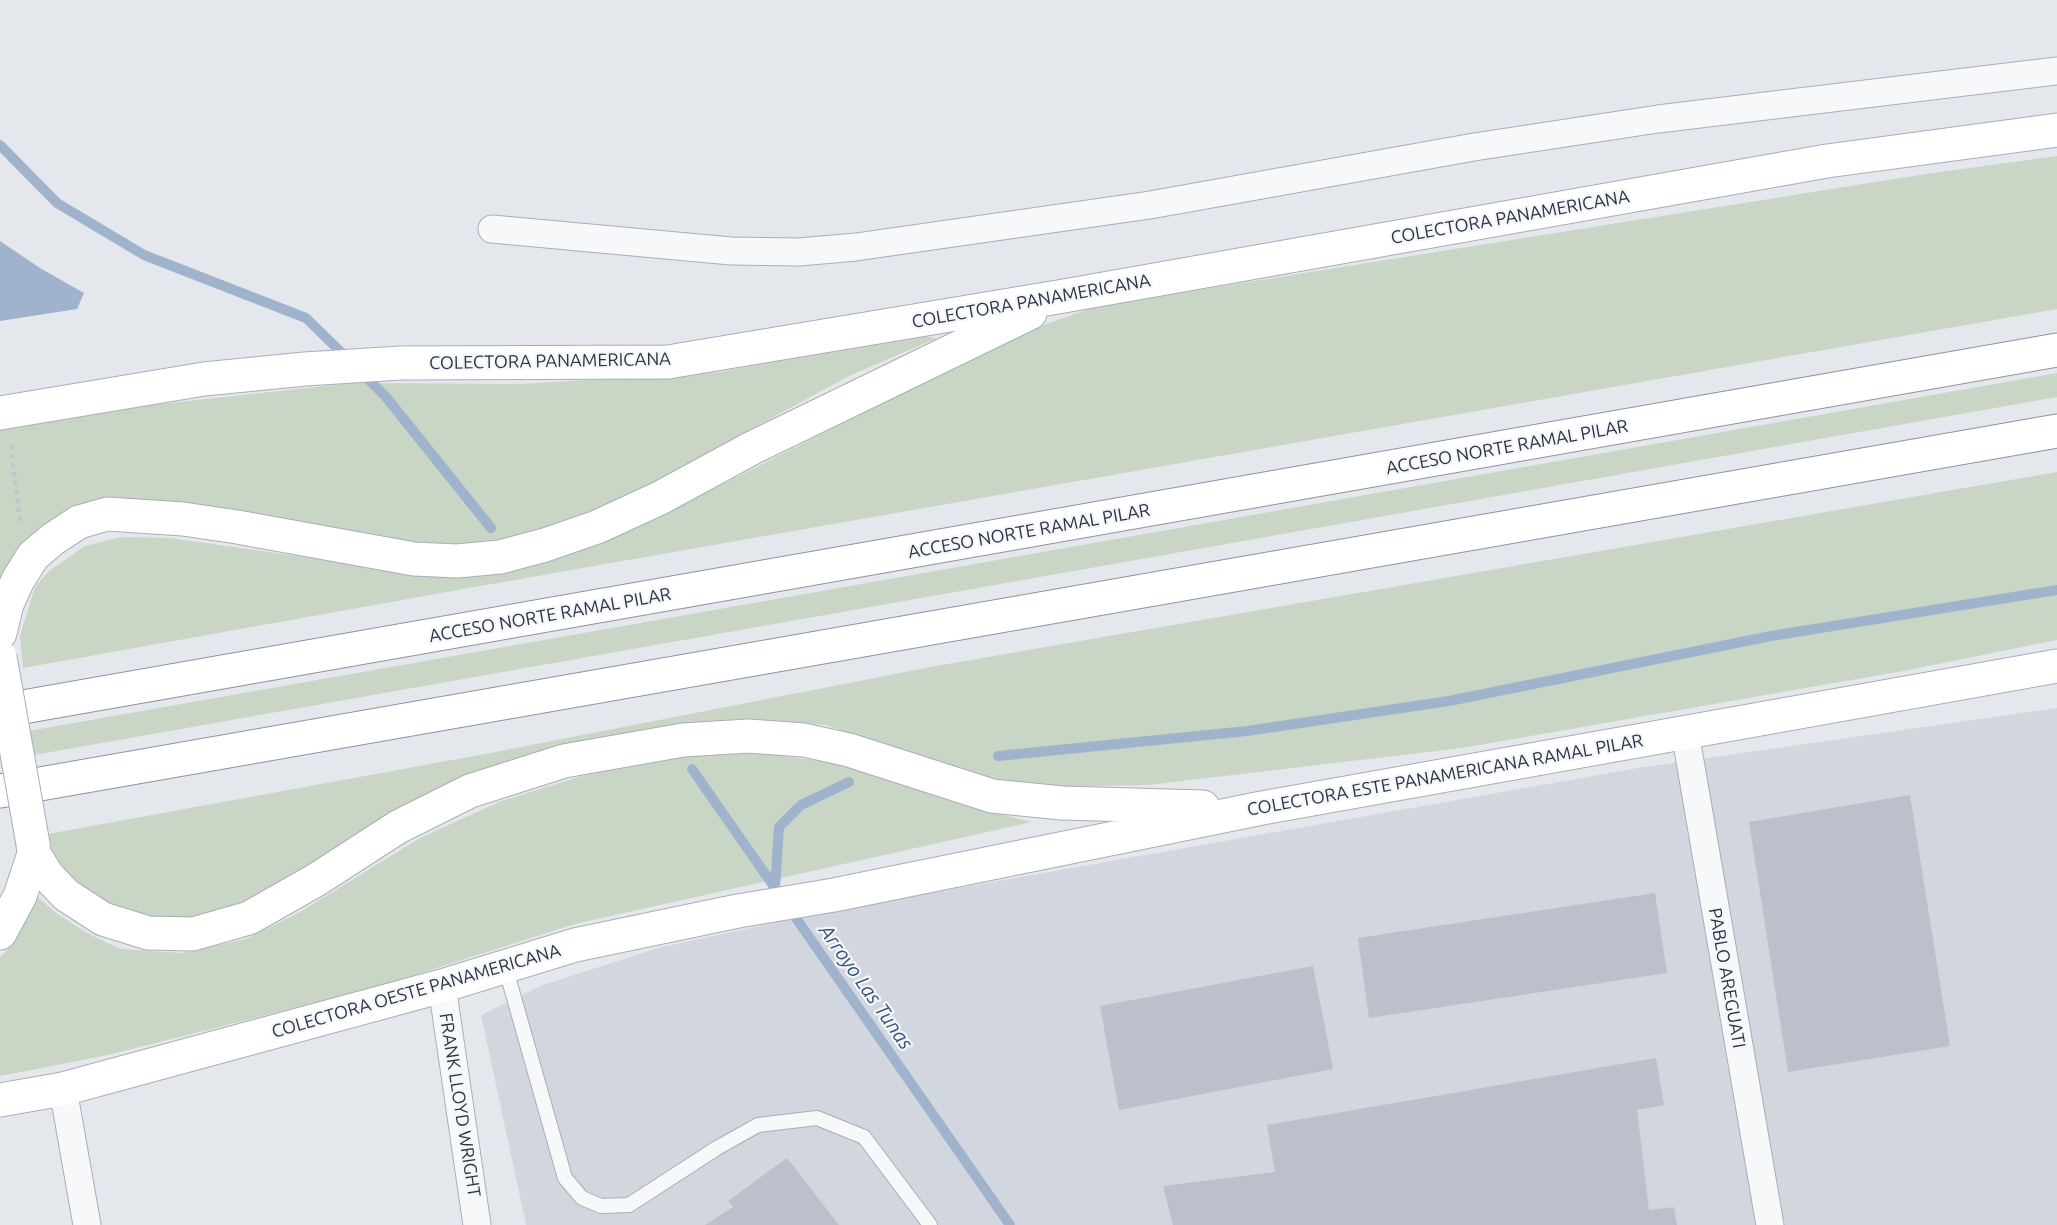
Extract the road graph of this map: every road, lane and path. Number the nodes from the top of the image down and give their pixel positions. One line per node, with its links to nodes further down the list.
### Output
1 (2057, 71): 3 (street)
2 (2057, 130): 4 (main road, COLECTORA PANAMERICANA)
3 (492, 229)
4 (1065, 296): 6 (main road, COLECTORA PANAMERICANA); 9 (main road)
5 (2057, 350): 12 (main road, ACCESO NORTE RAMAL PILAR)
6 (5, 424): 8 (path)
7 (2057, 431): 14 (main road)
8 (21, 524)
9 (0, 633)
10 (0, 657): 16 (main road, bridge)
11 (2057, 666): 13 (main road, COLECTORA ESTE PANAMERICANA RAMAL PILAR)
12 (0, 711)
13 (1685, 732): 15 (main road, COLECTORA ESTE PANAMERICANA RAMAL PILAR); 26 (street, PABLO AREGUATI)
14 (0, 791)
15 (1262, 808): 16 (main road); 17 (main road, COLECTORA ESTE PANAMERICANA RAMAL PILAR)
16 (34, 849): 18 (main road)
17 (834, 895): 19 (main road, COLECTORA OESTE PANAMERICANA)
18 (0, 933)
19 (505, 966): 20 (main road, COLECTORA OESTE PANAMERICANA); 25 (lane)
20 (441, 986): 21 (main road, COLECTORA OESTE PANAMERICANA); 24 (street, FRANK LLOYD WRIGHT)
21 (63, 1089): 22 (main road, COLECTORA OESTE PANAMERICANA); 23 (street)
22 (0, 1100)
23 (87, 1225)
24 (477, 1225)
25 (930, 1225)
26 (1770, 1225)

